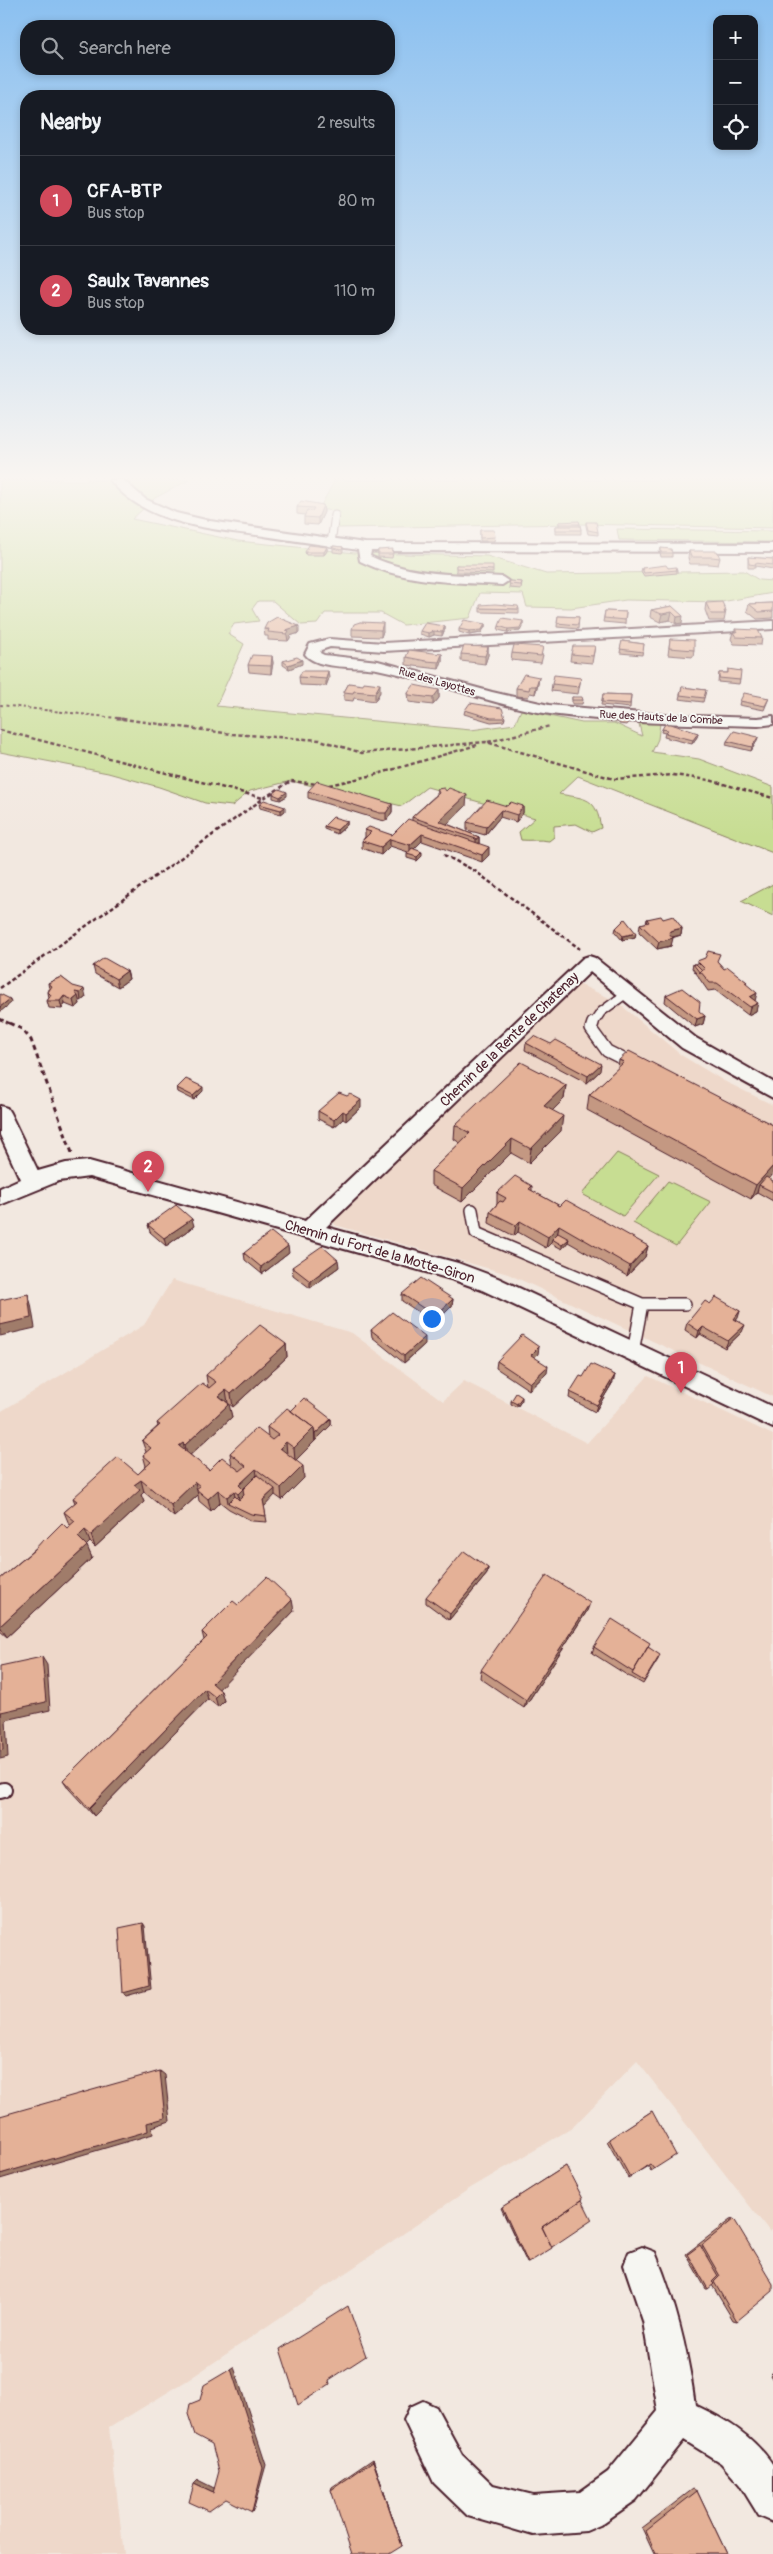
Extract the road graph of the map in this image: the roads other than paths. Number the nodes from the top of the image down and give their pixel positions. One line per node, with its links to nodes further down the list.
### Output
1 (773, 625): 2 (street, Rue des Layottes)
2 (549, 710): 3 (street, Rue des Hauts de la Combe)
3 (766, 721): 4 (street)
4 (773, 729)
5 (627, 993): 6 (lane); 7 (street, Chemin de la Rente de Chatenay); 12 (street, Chemin de la Rente de Chatenay)
6 (642, 1069)
7 (773, 1091)
8 (0, 1113): 9 (street)
9 (33, 1183): 10 (street, Chemin du Fort de la Motte-Giron); 12 (street, Chemin du Fort de la Motte-Giron)
10 (0, 1197)
11 (472, 1210): 13 (lane)
12 (309, 1230): 15 (street, Chemin du Fort de la Motte-Giron)
13 (642, 1304): 14 (lane); 15 (lane)
14 (685, 1304)
15 (633, 1352): 16 (street, Chemin du Fort de la Motte-Giron)
16 (773, 1418)
17 (642, 2265): 18 (street)
18 (678, 2417): 19 (street); 20 (street)
19 (423, 2420)
20 (773, 2502)

